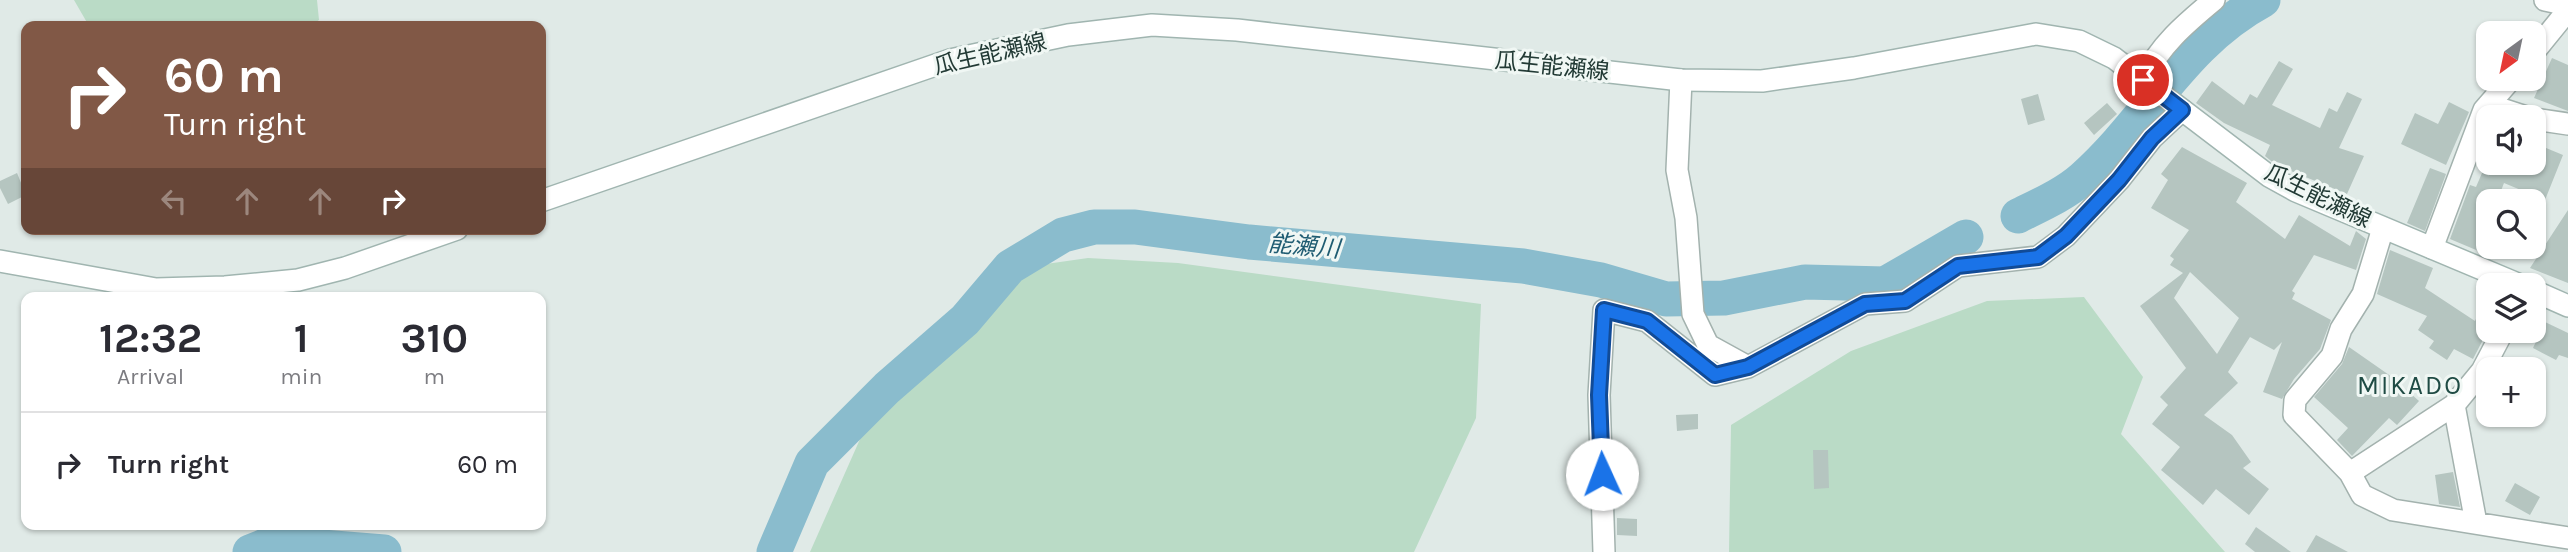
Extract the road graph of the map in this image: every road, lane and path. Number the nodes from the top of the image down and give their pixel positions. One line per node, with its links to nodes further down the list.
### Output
1 (2214, 0): 6 (main road)
2 (2545, 0): 3 (main road)
3 (2564, 14): 4 (main road)
4 (2546, 37)
5 (1681, 80): 6 (main road, 瓜生能瀬線); 13 (main road, 瓜生能瀬線); 22 (main road)
6 (2143, 80): 10 (main road, 瓜生能瀬線)
7 (2500, 91): 8 (main road)
8 (2489, 104): 9 (main road); 16 (main road)
9 (2492, 105)
10 (2182, 110): 14 (main road, 瓜生能瀬線); 22 (main road)
11 (2546, 120): 12 (main road)
12 (2568, 124)
13 (546, 199)
14 (2383, 228): 16 (main road, 瓜生能瀬線); 24 (main road)
15 (440, 235): 17 (main road)
16 (2432, 248): 18 (main road, 瓜生能瀬線)
17 (0, 261)
18 (2491, 273)
19 (2546, 296): 20 (main road)
20 (2568, 306)
21 (2496, 343): 23 (main road)
22 (1748, 367): 27 (main road)
23 (2454, 405): 24 (main road); 25 (main road)
24 (2350, 473): 25 (main road)
25 (2476, 523): 26 (main road)
26 (2568, 538)
27 (1604, 552)

